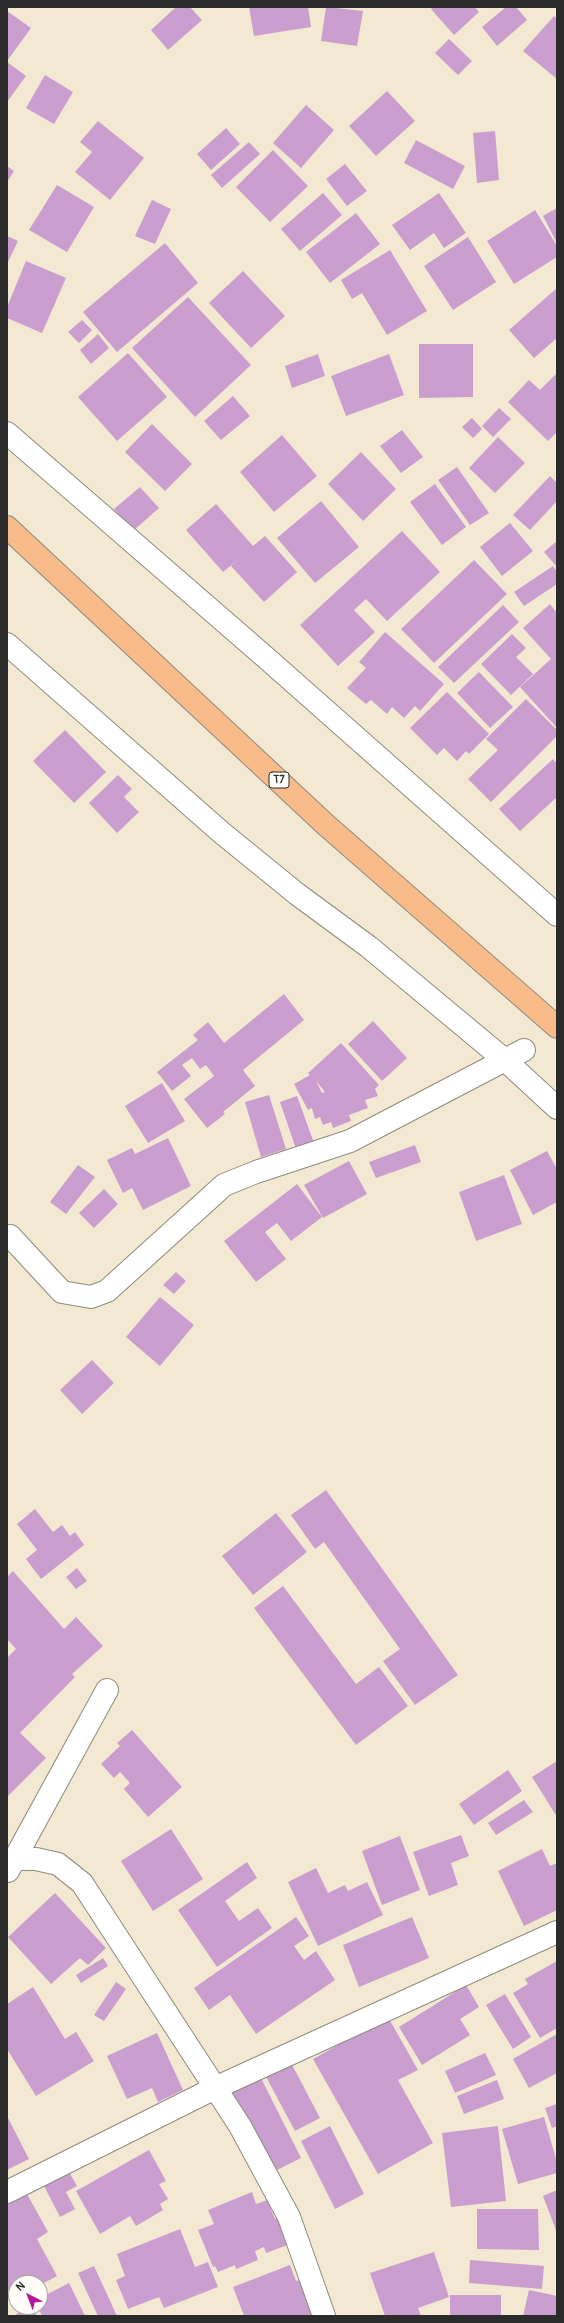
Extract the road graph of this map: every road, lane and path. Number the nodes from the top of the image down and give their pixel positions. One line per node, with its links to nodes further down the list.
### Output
1 (7, 433): 4 (street)
2 (7, 527): 5 (highway, T7)
3 (7, 644): 6 (street)
4 (557, 915)
5 (557, 1027)
6 (515, 1055): 7 (street); 8 (street)
7 (557, 1108)
8 (10, 1236)
9 (107, 1690): 10 (street)
10 (10, 1866): 12 (street)
11 (557, 1932): 12 (street)
12 (215, 2088): 13 (street); 14 (street)
13 (7, 2192)
14 (324, 2316)

